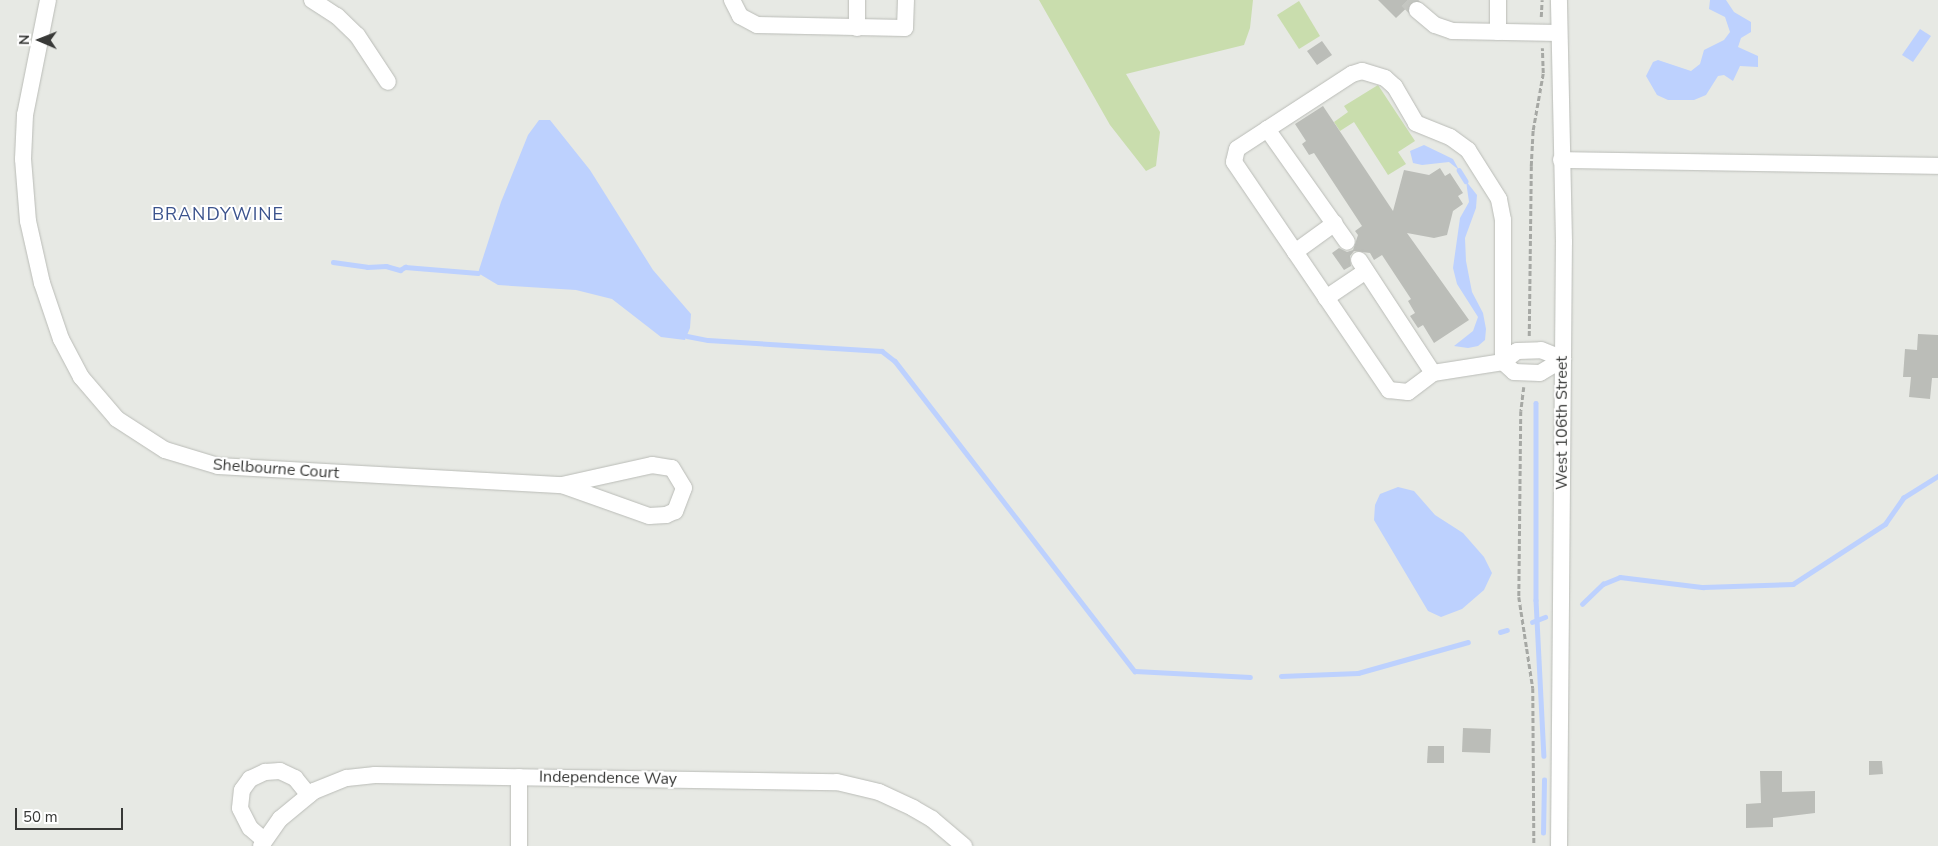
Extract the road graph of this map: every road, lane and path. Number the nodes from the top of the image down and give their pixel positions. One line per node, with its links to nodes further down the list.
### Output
1 (48, 0): 27 (street, Shelbourne Court)
2 (312, 0): 14 (street)
3 (732, 0): 10 (street)
4 (858, 0): 10 (street)
5 (906, 0): 10 (street)
6 (1498, 0): 11 (street)
7 (1542, 0): 12 (path)
8 (1559, 0): 13 (street, West 106th Street)
9 (1417, 10): 11 (street)
10 (857, 28)
11 (1498, 32): 12 (street)
12 (1541, 32): 13 (street); 22 (path)
13 (1559, 33): 16 (street, West 106th Street)
14 (388, 82)
15 (1267, 129): 18 (street); 20 (street); 24 (street)
16 (1562, 160): 17 (street); 23 (street, West 106th Street)
17 (1938, 166)
18 (1335, 223): 19 (street); 20 (street)
19 (1347, 242)
20 (1295, 252): 21 (street)
21 (1326, 298): 25 (street); 25 (street)
22 (1529, 342)
23 (1562, 359): 24 (street); 24 (street); 34 (street, West 106th Street)
24 (1503, 362): 25 (street)
25 (1433, 373)
26 (1525, 382): 33 (path)
27 (562, 485): 27 (street, Shelbourne Court)
28 (519, 777): 29 (street, Independence Way); 31 (street); 32 (street, Independence Way)
29 (309, 795): 30 (street, Independence Way); 30 (street)
30 (263, 843)
31 (519, 846)
32 (964, 846)
33 (1534, 846)
34 (1559, 846)

